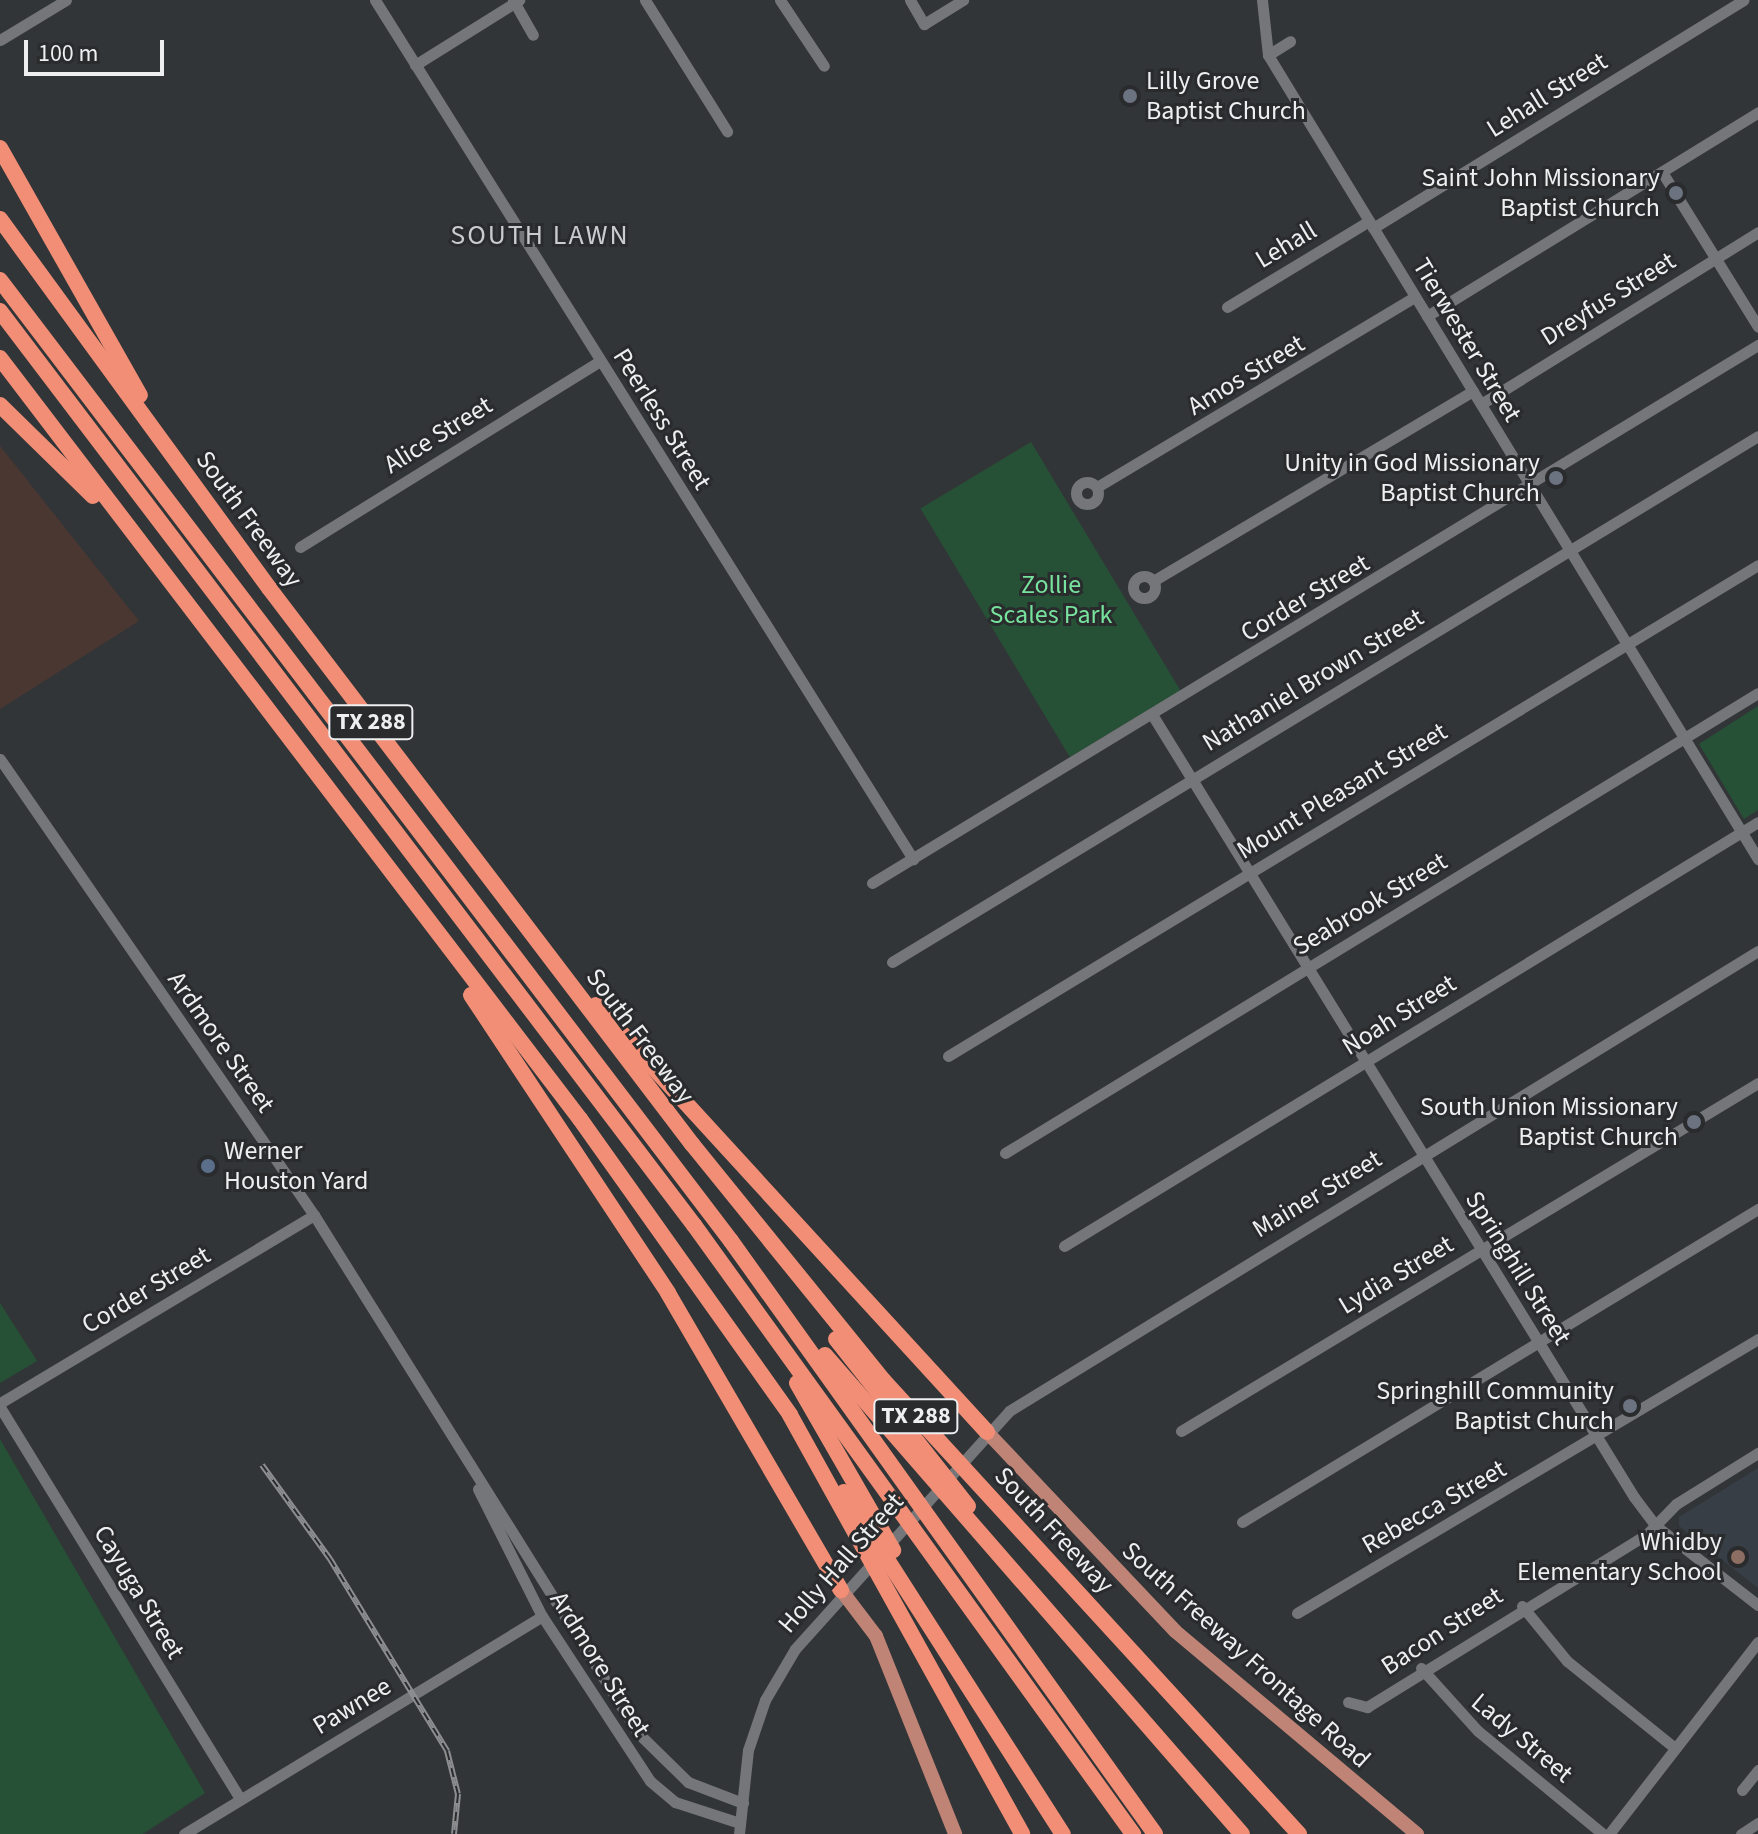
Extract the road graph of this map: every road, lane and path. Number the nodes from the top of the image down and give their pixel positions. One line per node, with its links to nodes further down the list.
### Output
1 (66, 0): 11 (street)
2 (375, 0): 14 (street, Peerless Street)
3 (645, 0): 17 (street)
4 (780, 0): 15 (street)
5 (910, 0): 6 (street)
6 (963, 0)
7 (1262, 0): 13 (street, Tierwester Street)
8 (1744, 0): 21 (street, Lehall Street)
9 (515, 1): 10 (street); 14 (street)
10 (533, 35)
11 (0, 40)
12 (1290, 41): 13 (street)
13 (1268, 55): 21 (street, Tierwester Street)
14 (415, 65): 32 (street, Peerless Street)
15 (824, 66)
16 (1758, 112): 19 (street)
17 (727, 131)
18 (0, 148): 38 (highway)
19 (1662, 172): 23 (street); 28 (street)
20 (0, 219): 38 (highway, South Freeway / TX 288)
21 (1371, 224): 25 (street, Tierwester Street); 26 (street, Lehall)
22 (1758, 232): 23 (street, Dreyfus Street)
23 (1715, 258): 29 (street); 34 (street, Dreyfus Street)
24 (0, 277): 73 (highway)
25 (1415, 297): 28 (street, Tierwester Street); 39 (street, Amos Street)
26 (1227, 307)
27 (0, 314): 70 (highway)
28 (1427, 316): 33 (street, Tierwester Street)
29 (1758, 327)
30 (1758, 345): 37 (street, Corder Street)
31 (0, 358): 40 (highway, TX 288)
32 (600, 361): 41 (street, Alice Street); 53 (street, Peerless Street)
33 (1473, 391): 34 (street, Tierwester Street); 44 (street)
34 (1481, 404): 37 (street, Tierwester Street)
35 (0, 405): 40 (highway)
36 (1758, 436): 42 (street, Nathaniel Brown Street)
37 (1529, 484): 42 (street, Tierwester Street); 47 (street, Corder Street)
38 (194, 486): 59 (highway, South Freeway / TX 288)
39 (1097, 487)
40 (130, 534): 56 (highway, TX 288)
41 (300, 547)
42 (1568, 551): 45 (street, Tierwester Street); 50 (street, Nathaniel Brown Street)
43 (1758, 565): 45 (street, Mount Pleasant Street)
44 (1153, 581)
45 (1625, 645): 48 (street, Tierwester Street); 55 (street, Mount Pleasant Street)
46 (1758, 693): 48 (street, Seabrook Street)
47 (1153, 716): 50 (street, Springhill Street); 53 (street, Corder Street)
48 (1684, 738): 52 (street, Tierwester Street); 61 (street, Seabrook Street)
49 (0, 759): 69 (street, Ardmore Street)
50 (1192, 779): 55 (street, Springhill Street); 60 (street, Nathaniel Brown Street)
51 (1758, 822): 52 (street, Noah Street)
52 (1741, 832): 54 (street, Tierwester Street); 63 (street, Noah Street)
53 (913, 859): 57 (street, Corder Street)
54 (1758, 859)
55 (1250, 873): 61 (street, Springhill Street); 62 (street, Mount Pleasant Street)
56 (397, 883): 77 (highway, TX 288); 86 (highway)
57 (872, 883)
58 (1758, 951): 66 (street, Mainer Street)
59 (549, 957): 68 (highway, South Freeway / TX 288); 80 (highway)
60 (892, 962)
61 (1308, 967): 63 (street, Springhill Street); 65 (street, Seabrook Street)
62 (948, 1056)
63 (1365, 1061): 66 (street, Springhill Street); 71 (street, Noah Street)
64 (1758, 1083): 72 (street, Lydia Street)
65 (1005, 1153)
66 (1423, 1155): 72 (street, Springhill Street); 80 (street, Mainer Street)
67 (1758, 1209): 75 (street)
68 (748, 1212): 89 (highway); 111 (highway, South Freeway / TX 288)
69 (314, 1215): 76 (street, Corder Street); 82 (street, Ardmore Street)
70 (694, 1225): 85 (highway); 108 (highway)
71 (1064, 1246)
72 (1481, 1249): 75 (street, Springhill Street); 78 (street, Lydia Street)
73 (791, 1325): 89 (highway); 109 (highway)
74 (1758, 1339): 79 (street, Rebecca Street)
75 (1538, 1342): 79 (street, Springhill Street); 83 (street)
76 (0, 1405): 100 (street, Cayuga Street)
77 (790, 1415): 85 (highway); 106 (highway, TX 288)
78 (1181, 1431)
79 (1597, 1437): 84 (street, Springhill Street); 90 (street, Rebecca Street)
80 (981, 1438): 86 (street, Holly Hall Street); 112 (main road, South Freeway Frontage Road)
81 (1758, 1453): 84 (street, Bacon Street)
82 (474, 1477): 91 (street, Ardmore Street); 95 (street, Ardmore Street)
83 (1242, 1522)
84 (1656, 1526): 87 (street, Springhill Street); 88 (street, Bacon Street)
85 (909, 1585): 107 (highway)
86 (841, 1590): 101 (street, Holly Hall Street); 105 (main road)
87 (1758, 1605)
88 (1522, 1606): 93 (street, Bacon Street); 97 (street)
89 (1046, 1609): 110 (highway)
90 (1297, 1613)
91 (542, 1616): 96 (street, Ardmore Street); 100 (street, Pawnee)
92 (1758, 1642): 97 (street)
93 (1421, 1668): 94 (street, Bacon Street); 113 (street, Lady Street)
94 (1348, 1702)
95 (640, 1736): 96 (street); 101 (street, Ardmore Street)
96 (624, 1746): 103 (street, Ardmore Street)
97 (1675, 1748): 113 (street)
98 (1758, 1770): 99 (street)
99 (1742, 1790)
100 (240, 1799): 104 (street, Pawnee)
101 (743, 1803): 103 (street, Holly Hall Street)
102 (1758, 1823): 114 (street)
103 (739, 1828)
104 (184, 1834)
105 (955, 1834)
106 (1022, 1834)
107 (1063, 1834)
108 (1133, 1834)
109 (1155, 1834)
110 (1242, 1834)
111 (1299, 1834)
112 (1417, 1834)
113 (1606, 1834)
114 (1741, 1834)

